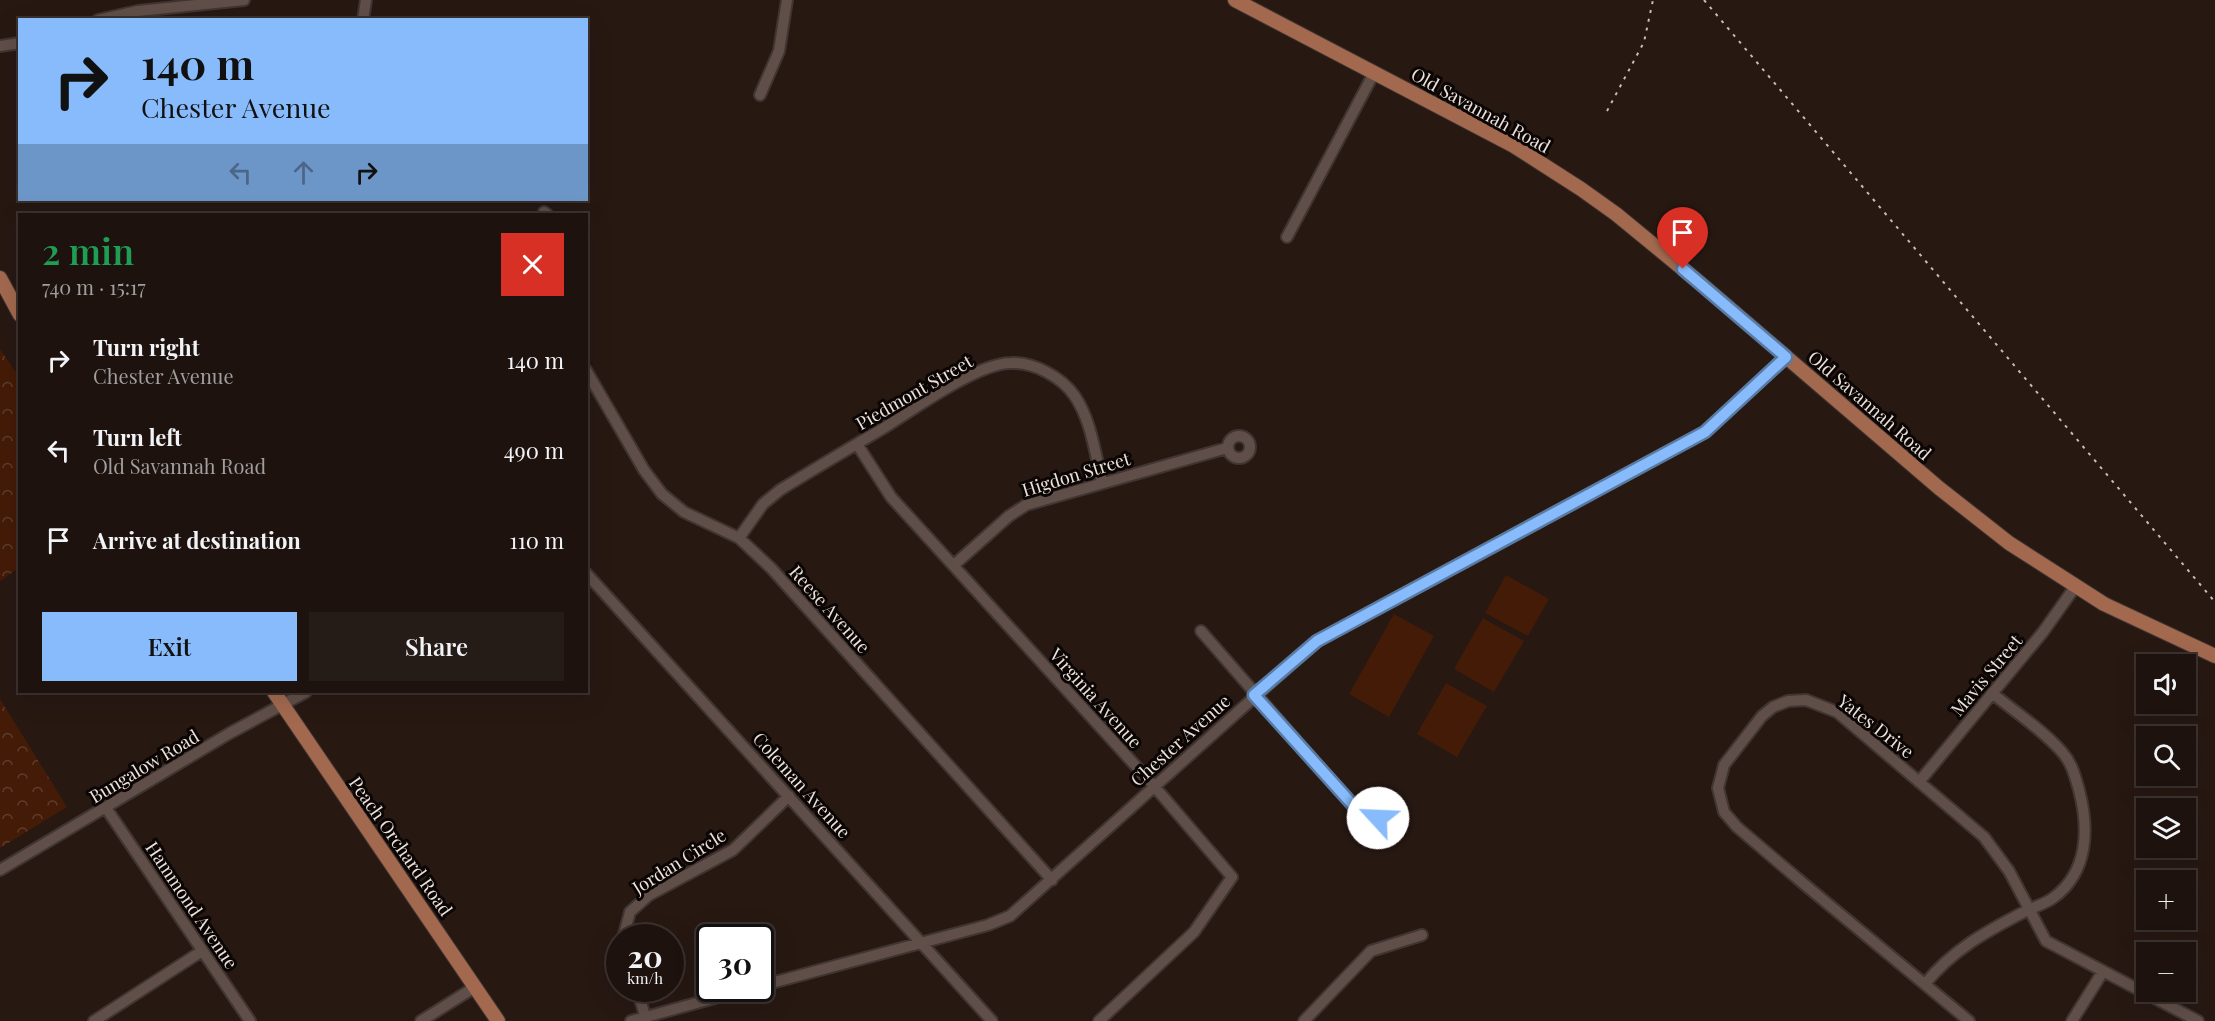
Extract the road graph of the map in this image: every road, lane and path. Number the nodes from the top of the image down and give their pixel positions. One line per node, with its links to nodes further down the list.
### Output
1 (244, 0): 5 (street)
2 (366, 0): 6 (street)
3 (787, 0): 10 (street)
4 (1235, 0): 9 (main road, Old Savannah Road)
5 (126, 16)
6 (363, 18)
7 (18, 43): 8 (street)
8 (0, 46)
9 (1374, 73): 11 (street); 14 (main road, Old Savannah Road)
10 (760, 95)
11 (1287, 237)
12 (0, 278): 13 (main road)
13 (18, 311)
14 (1786, 357): 22 (main road, Old Savannah Road); 28 (street, Chester Avenue)
15 (588, 373): 19 (street, Reese Avenue)
16 (857, 444): 18 (street, Piedmont Street); 19 (street, Piedmont Street); 20 (street, Virginia Avenue)
17 (1227, 448): 18 (street, Higdon Street)
18 (1102, 482): 20 (street, Higdon Street)
19 (738, 538): 36 (street, Reese Avenue)
20 (954, 565): 31 (street, Virginia Avenue)
21 (588, 575): 32 (street, Coleman Avenue)
22 (2075, 587): 24 (main road, Old Savannah Road); 27 (street, Mavis Street)
23 (1201, 631): 28 (street)
24 (2215, 656)
25 (275, 693): 29 (main road, Peach Orchard Road)
26 (304, 693): 29 (street, Bungalow Road)
27 (1992, 693): 30 (street, Mavis Street); 37 (street)
28 (1254, 695): 31 (street, Chester Avenue); 34 (street)
29 (283, 704): 33 (street, Bungalow Road); 45 (main road, Peach Orchard Road)
30 (1919, 782): 37 (street, Yates Drive); 44 (street, Yates Drive)
31 (1154, 786): 36 (street, Chester Avenue); 55 (street, Virginia Avenue)
32 (789, 796): 38 (street, Jordan Circle); 40 (street, Coleman Avenue)
33 (106, 808): 35 (street, Bungalow Road); 41 (street, Hammond Avenue)
34 (1361, 814)
35 (0, 870)
36 (1052, 880): 40 (street, Chester Avenue)
37 (2028, 910): 42 (street, Yates Drive); 44 (street)
38 (627, 924)
39 (1422, 935): 56 (street)
40 (921, 944): 43 (street, Chester Avenue); 54 (street, Coleman Avenue)
41 (202, 951): 49 (street); 50 (street, Hammond Avenue)
42 (2102, 973): 58 (street); 59 (street, Yates Drive)
43 (774, 982)
44 (1925, 984): 57 (street, Yates Drive)
45 (475, 987): 51 (street); 52 (main road, Peach Orchard Road)
46 (641, 1002): 48 (street)
47 (698, 1002): 48 (street)
48 (645, 1016): 53 (street)
49 (94, 1021)
50 (250, 1021)
51 (421, 1021)
52 (498, 1021)
53 (632, 1021)
54 (992, 1021)
55 (1099, 1021)
56 (1304, 1021)
57 (1969, 1021)
58 (2072, 1021)
59 (2198, 1021)

